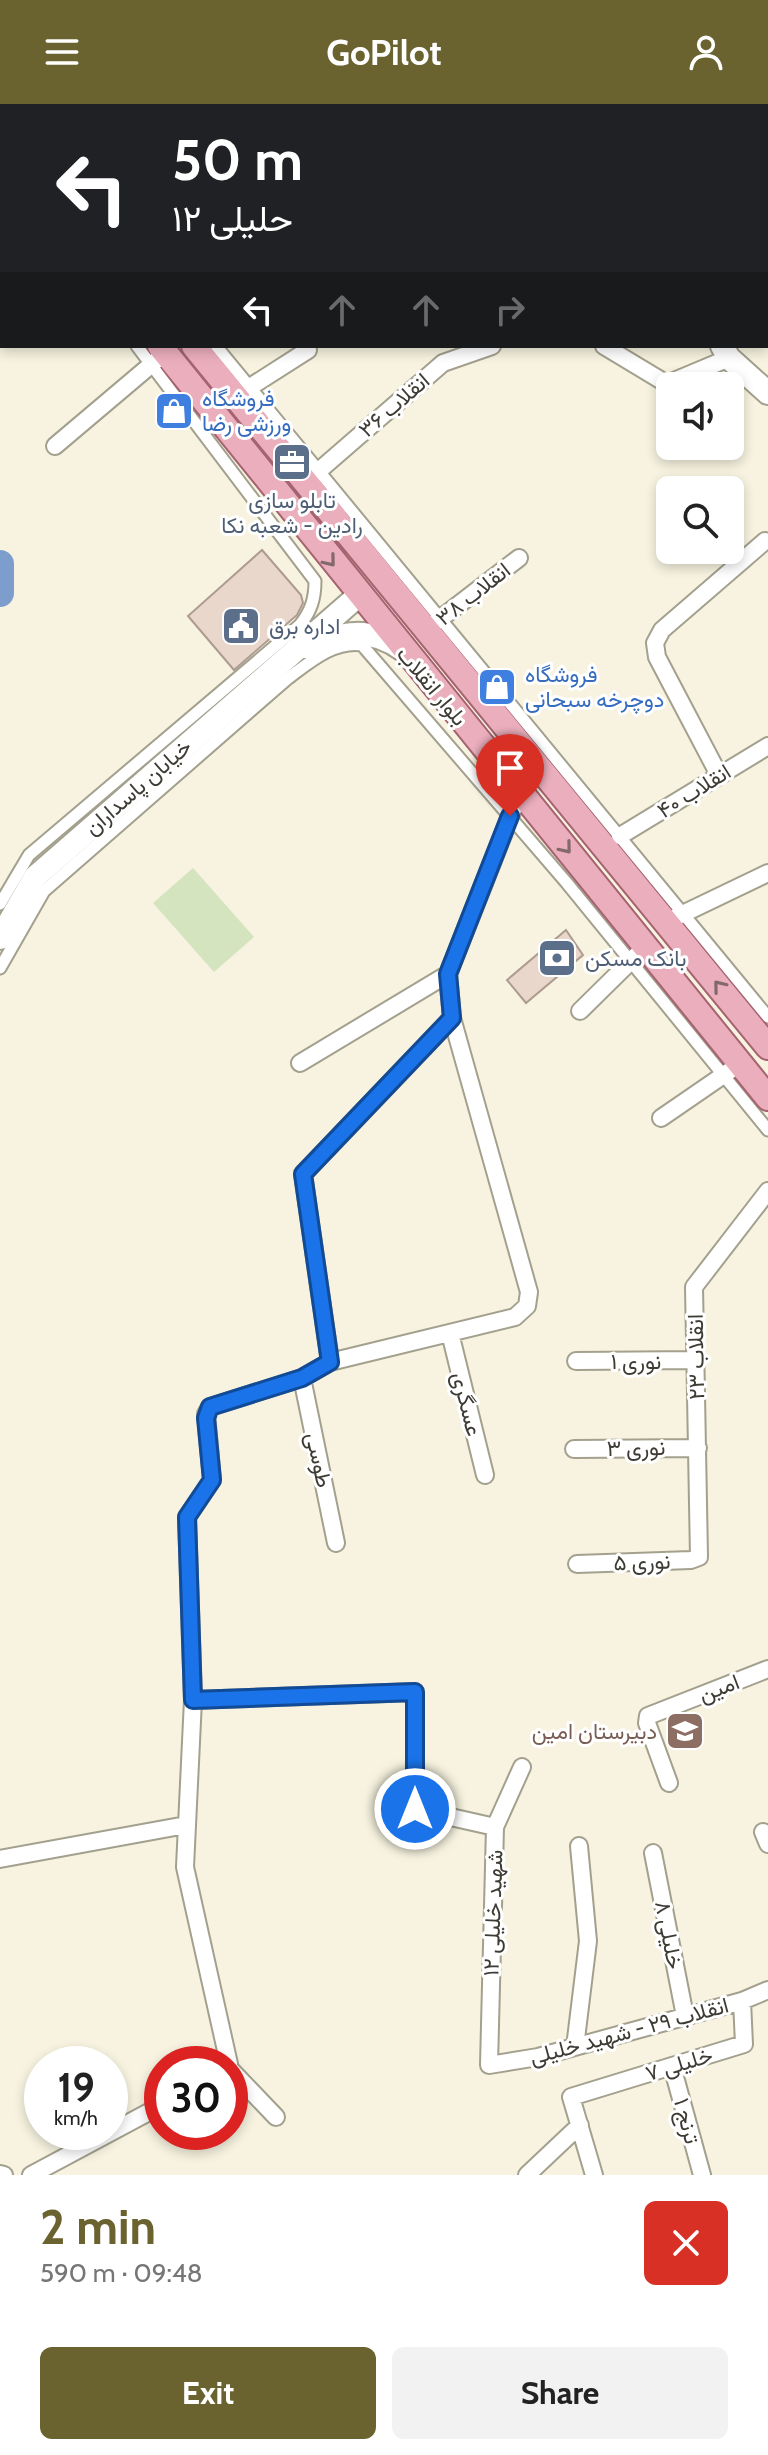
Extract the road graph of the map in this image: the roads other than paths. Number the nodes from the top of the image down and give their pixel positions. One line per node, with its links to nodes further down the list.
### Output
1 (196, 348): 8 (main road, بلوار انقلاب)
2 (217, 348): 8 (street)
3 (486, 348): 11 (street, انقلاب ۳۶)
4 (607, 348): 6 (street)
5 (308, 350): 8 (street)
6 (726, 352): 9 (main road)
7 (159, 355): 10 (street); 15 (main road, بلوار انقلاب, one-way to 15); 25 (street)
8 (243, 392): 11 (main road, بلوار انقلاب)
9 (768, 393)
10 (55, 446)
11 (313, 476): 14 (main road, بلوار انقلاب); 16 (street)
12 (765, 541): 20 (street)
13 (519, 558): 16 (street, انقلاب ۳۸)
14 (383, 575): 15 (main road); 16 (main road, بلوار انقلاب)
15 (358, 596): 17 (main road, بلوار انقلاب); 18 (main road, خیابان پاسداران)
16 (434, 624): 23 (street); 26 (main road, بلوار انقلاب)
17 (403, 650): 18 (main road); 21 (main road, بلوار انقلاب)
18 (294, 652): 27 (main road, خیابان پاسداران)
19 (768, 746): 20 (street, انقلاب ۴۰)
20 (719, 775): 23 (street, انقلاب ۴۰)
21 (520, 792): 22 (street); 28 (main road, بلوار انقلاب, one-way to 28)
22 (510, 816): 28 (street); 29 (street); 30 (street)
23 (620, 836): 26 (street)
24 (768, 873): 26 (street)
25 (0, 904)
26 (676, 917): 32 (street); 34 (main road, بلوار انقلاب, one-way to 26)
27 (0, 938)
28 (638, 954): 31 (street); 36 (main road, بلوار انقلاب)
29 (0, 968)
30 (448, 974): 33 (street); 35 (street)
31 (580, 1011)
32 (768, 1017)
33 (452, 1018): 41 (street); 44 (street)
34 (768, 1047)
35 (300, 1063)
36 (732, 1069): 37 (main road, بلوار انقلاب); 38 (street); 39 (street)
37 (768, 1098)
38 (661, 1118)
39 (768, 1130)
40 (768, 1191): 42 (street, انقلاب ۲۳)
41 (450, 1333): 44 (street); 48 (street, عسگری)
42 (696, 1360): 43 (street, نوری ۱); 46 (street, انقلاب ۲۳)
43 (576, 1361)
44 (330, 1362): 45 (street)
45 (302, 1378): 49 (street, طوسی); 53 (street)
46 (698, 1448): 47 (street, نوری ۳); 50 (street, انقلاب ۲۳)
47 (574, 1449)
48 (485, 1475)
49 (336, 1543)
50 (699, 1549): 51 (street, نوری ۵)
51 (577, 1564)
52 (768, 1669): 55 (street, امین)
53 (193, 1700): 56 (street); 57 (street)
54 (522, 1767): 57 (street, شهید خلیلی ۱۲)
55 (669, 1783)
56 (186, 1825): 60 (street); 64 (street)
57 (495, 1827): 66 (street, شهید خلیلی ۱۲)
58 (579, 1846): 65 (street)
59 (653, 1853): 63 (street, خلیلی ۸)
60 (0, 1859)
61 (768, 1990): 62 (street, انقلاب ۲۹ - شهید خلیلی)
62 (742, 2001): 63 (street, انقلاب ۲۹ - شهید خلیلی); 67 (street, خلیلی ۷)
63 (685, 2016): 65 (street, انقلاب ۲۹ - شهید خلیلی)
64 (225, 2046)
65 (575, 2047): 66 (street, انقلاب ۲۹ - شهید خلیلی)
66 (489, 2065)
67 (672, 2066): 71 (street, خلیلی ۷); 75 (street, ترنج ۱)
68 (248, 2087): 70 (street)
69 (144, 2115): 72 (street)
70 (276, 2117)
71 (580, 2125): 73 (street); 74 (street)
72 (31, 2175)
73 (527, 2175)
74 (594, 2175)
75 (702, 2175)

